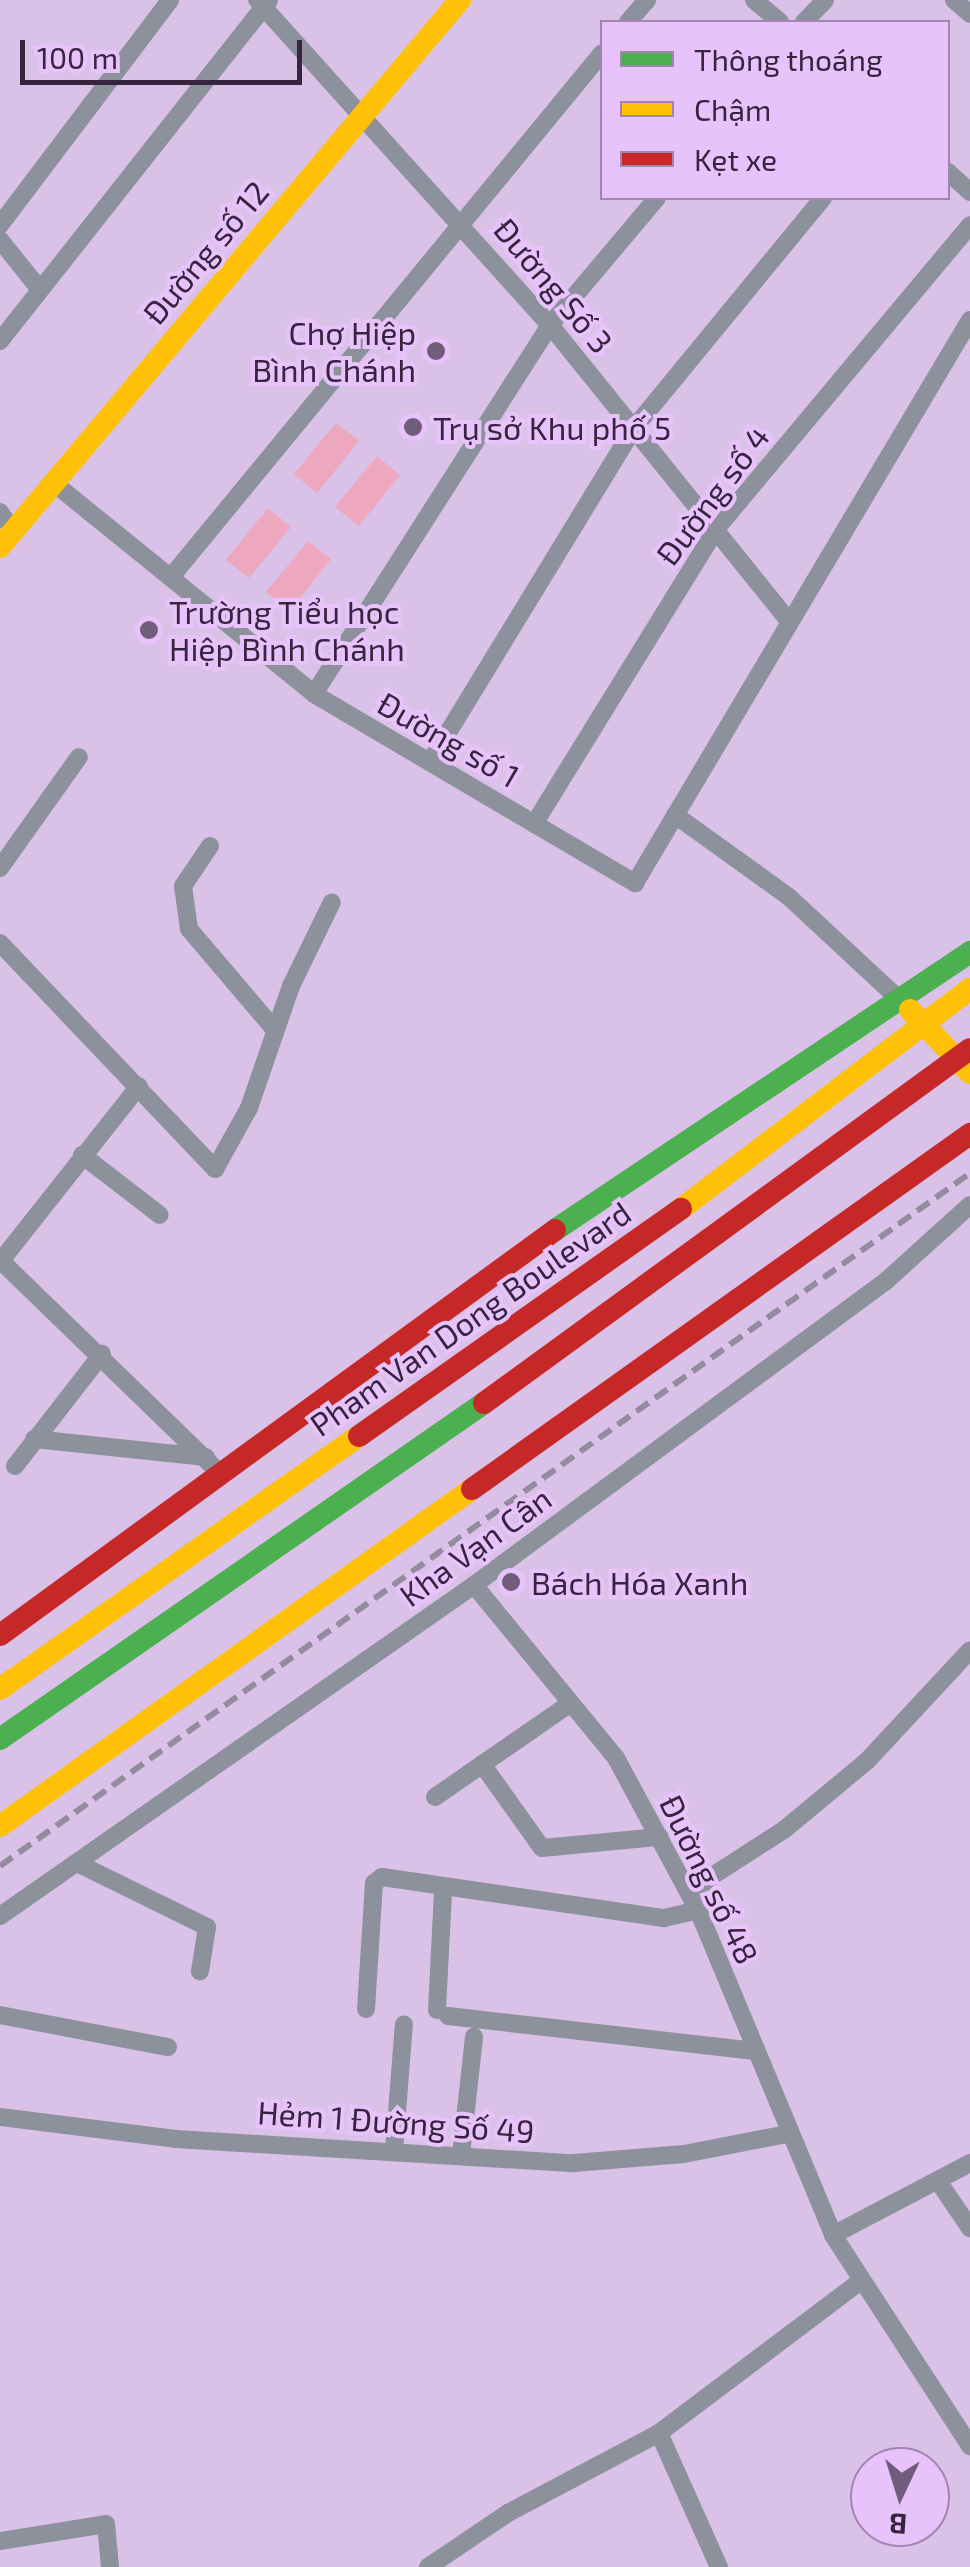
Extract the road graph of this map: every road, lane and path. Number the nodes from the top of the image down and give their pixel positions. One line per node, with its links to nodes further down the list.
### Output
1 (170, 0): 20 (street)
2 (460, 0): 13 (main road, Đường số 12)
3 (647, 0): 9 (street)
4 (754, 0): 10 (street)
5 (826, 0): 11 (street)
6 (954, 0): 8 (street)
7 (263, 2): 13 (street, Đường Số 3); 22 (street)
8 (970, 14)
9 (630, 20)
10 (778, 20)
11 (806, 20)
12 (600, 55): 18 (street)
13 (363, 112): 18 (street, Đường Số 3); 27 (main road, Đường số 12)
14 (950, 174): 15 (street)
15 (970, 192)
16 (655, 200): 24 (street)
17 (821, 200): 26 (street)
18 (461, 223): 24 (street, Đường Số 3); 30 (street)
19 (970, 224): 29 (street, Đường số 4)
20 (0, 225)
21 (0, 240): 22 (street)
22 (37, 286): 25 (street)
23 (970, 320): 31 (street)
24 (550, 325): 26 (street, Đường Số 3); 32 (street)
25 (0, 341)
26 (634, 428): 29 (street, Đường Số 3); 34 (street)
27 (55, 484): 28 (main road, Đường số 12); 30 (street, Đường số 1)
28 (4, 530)
29 (716, 530): 31 (street, Đường Số 3); 36 (street, Đường số 4)
30 (171, 577): 32 (street, Đường số 1)
31 (790, 622): 35 (street)
32 (314, 694): 34 (street, Đường số 1)
33 (79, 756): 38 (street)
34 (430, 762): 36 (street, Đường số 1)
35 (675, 815): 36 (street, Đường số 1); 43 (street)
36 (534, 824)
37 (210, 846): 45 (street)
38 (0, 868)
39 (332, 902): 45 (street)
40 (0, 942): 47 (street)
41 (970, 952): 43 (main road, Pham Van Dong Boulevard)
42 (970, 989): 44 (main road, Pham Van Dong Boulevard)
43 (903, 1003): 44 (main road); 55 (main road, Pham Van Dong Boulevard)
44 (925, 1026): 46 (main road); 60 (main road, Pham Van Dong Boulevard)
45 (275, 1030): 47 (street)
46 (966, 1061): 62 (main road)
47 (139, 1086): 49 (street)
48 (970, 1134): 65 (main road)
49 (82, 1155): 51 (street); 52 (street)
50 (970, 1204): 57 (street, Kha Vạn Cân)
51 (160, 1215)
52 (1, 1261): 53 (street)
53 (102, 1354): 54 (street); 55 (street)
54 (34, 1439): 55 (street); 56 (street)
55 (213, 1465): 58 (main road, Pham Van Dong Boulevard)
56 (15, 1466)
57 (474, 1584): 61 (street, Đường số 48); 67 (street, Kha Vạn Cân)
58 (0, 1636)
59 (970, 1650): 69 (street)
60 (0, 1689)
61 (571, 1703): 63 (street); 66 (street, Đường số 48)
62 (0, 1740)
63 (482, 1764): 64 (street); 66 (street)
64 (435, 1796)
65 (0, 1826)
66 (659, 1836): 69 (street, Đường số 48)
67 (77, 1863): 70 (street, Kha Vạn Cân); 71 (street)
68 (443, 1890): 69 (street); 72 (street); 77 (street)
69 (695, 1905): 77 (street, Đường số 48)
70 (0, 1916)
71 (200, 1970)
72 (366, 2009)
73 (0, 2015): 76 (street)
74 (404, 2024): 80 (street)
75 (474, 2036): 81 (street)
76 (168, 2047)
77 (755, 2051): 79 (street, Đường số 48)
78 (0, 2117): 80 (street, Hẻm 1 Đường Số 49)
79 (786, 2134): 81 (street, Hẻm 1 Đường Số 49); 85 (street, Đường số 48)
80 (394, 2150): 81 (street, Hẻm 1 Đường Số 49)
81 (462, 2154)
82 (970, 2163): 83 (street)
83 (938, 2181): 84 (street); 85 (street)
84 (970, 2228)
85 (833, 2235): 86 (street, Đường số 48)
86 (858, 2284): 87 (street); 88 (street, Đường số 48)
87 (658, 2433): 91 (street); 92 (street)
88 (970, 2446)
89 (0, 2541): 90 (street)
90 (110, 2567)
91 (428, 2567)
92 (720, 2567)

